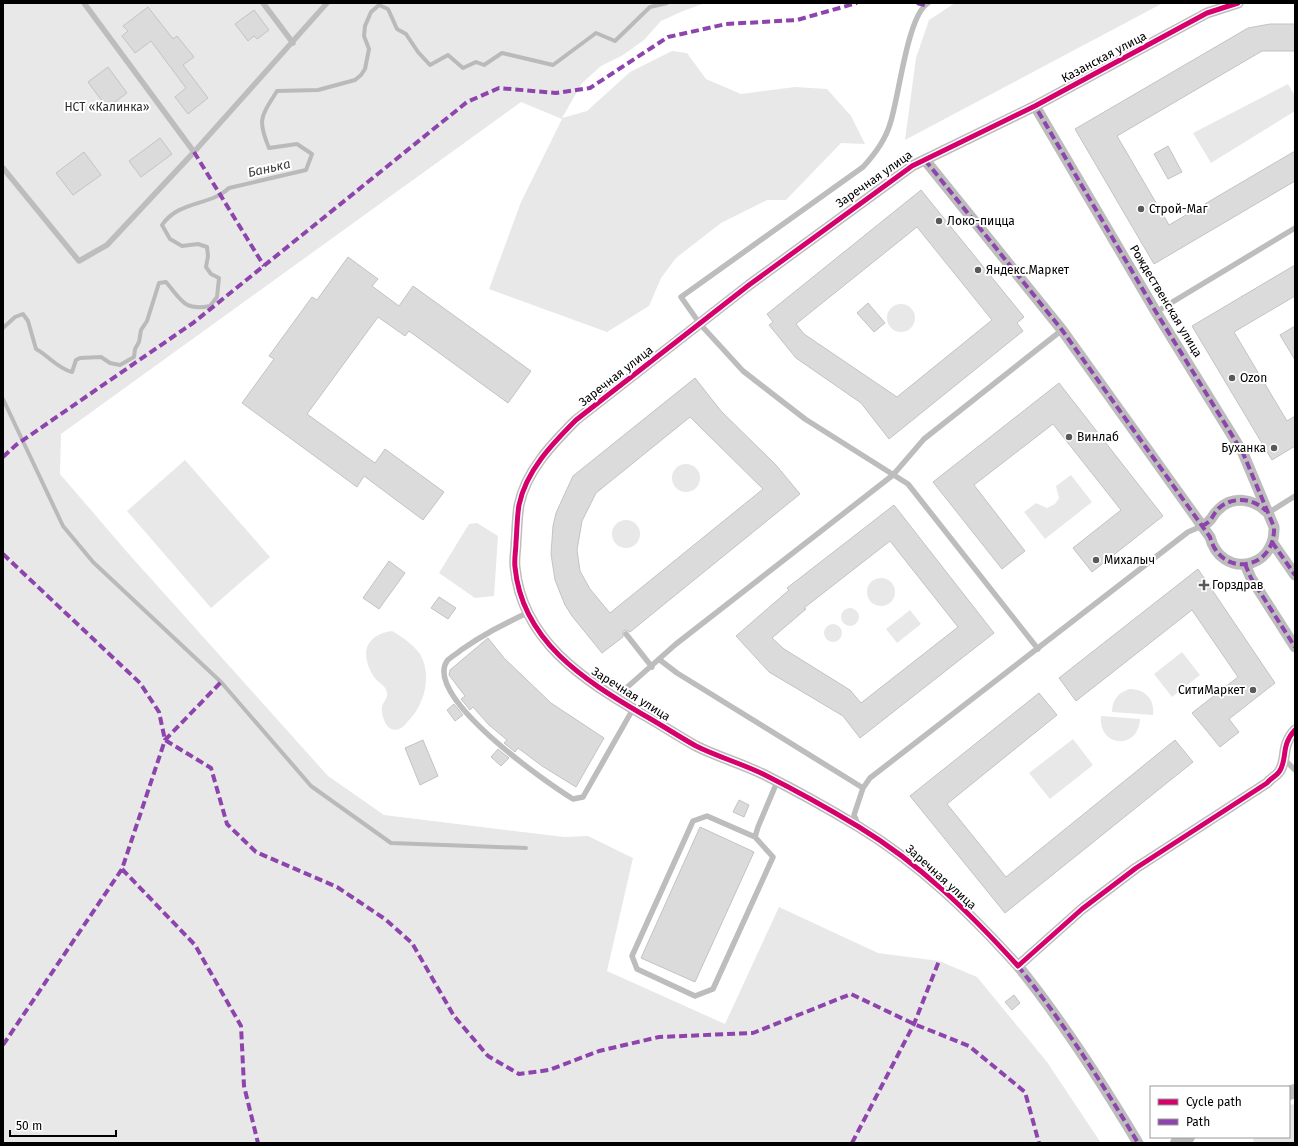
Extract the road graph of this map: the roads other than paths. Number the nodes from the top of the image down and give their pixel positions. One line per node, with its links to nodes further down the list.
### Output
1 (84, 3): 9 (lane)
2 (263, 3): 6 (lane)
3 (327, 3): 6 (lane)
4 (928, 3): 14 (lane)
5 (1238, 3): 7 (street, Казанская улица)
6 (293, 43): 9 (lane)
7 (1035, 106): 8 (street, Казанская улица); 13 (street, Рождественская улица)
8 (981, 132): 10 (street, Заречная улица)
9 (194, 152): 11 (lane)
10 (924, 160): 14 (street, Заречная улица); 15 (street)
11 (3, 168)
12 (1295, 228): 13 (lane)
13 (1156, 312): 18 (street, Рождественская улица)
14 (700, 324): 16 (lane); 23 (street, Заречная улица)
15 (1062, 330): 16 (lane); 19 (street)
16 (893, 475): 26 (lane); 27 (lane)
17 (1295, 496): 18 (lane)
18 (1268, 513): 19 (street); 20 (street, Рождественская улица)
19 (1202, 526): 21 (street); 26 (lane)
20 (1272, 542): 21 (street); 22 (street)
21 (1245, 564): 25 (street)
22 (1295, 575)
23 (527, 613): 29 (street, Заречная улица); 30 (lane)
24 (626, 634): 28 (lane)
25 (1295, 646)
26 (1038, 649): 35 (lane)
27 (660, 660): 28 (lane); 35 (lane)
28 (652, 666): 29 (lane)
29 (614, 698): 30 (street, Заречная улица)
30 (633, 709): 34 (street, Заречная улица)
31 (1295, 730): 32 (street)
32 (1284, 758): 33 (lane); 38 (street)
33 (1295, 770)
34 (777, 782): 36 (street, Заречная улица); 37 (lane)
35 (863, 788): 36 (lane)
36 (859, 827): 38 (street, Заречная улица)
37 (755, 837): 37 (lane)
38 (1018, 966): 40 (street, Заречная улица)
39 (1186, 1138): 41 (street)
40 (1138, 1143)
41 (1177, 1143)

